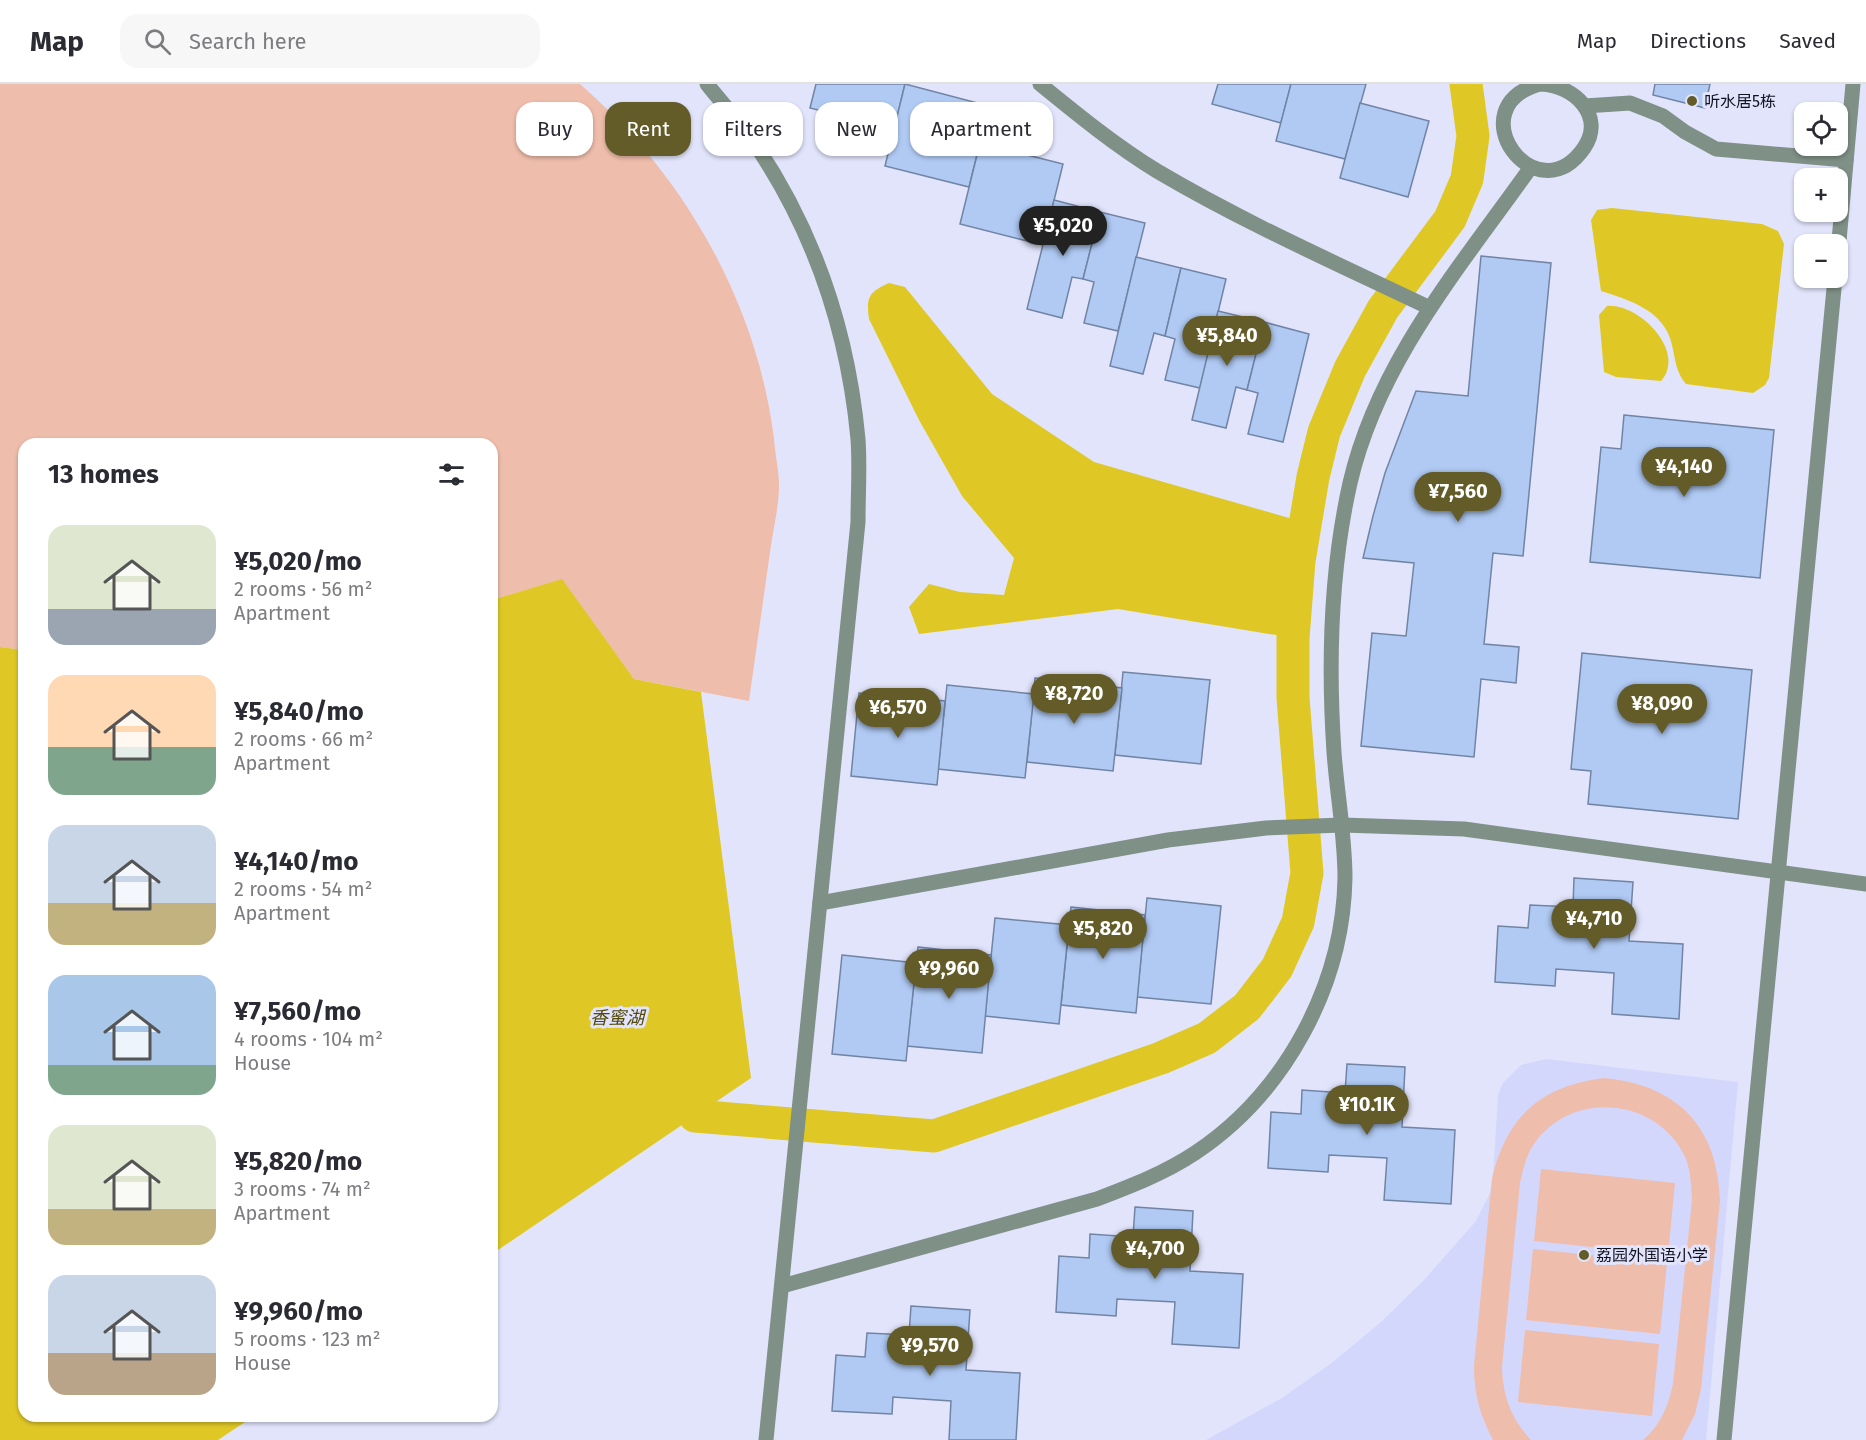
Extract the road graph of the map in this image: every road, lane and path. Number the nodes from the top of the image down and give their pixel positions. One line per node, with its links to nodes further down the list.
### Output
1 (707, 84): 14 (street)
2 (1040, 84): 10 (street)
3 (1853, 84): 6 (street)
4 (1534, 85): 5 (street); 7 (street)
5 (1585, 106): 6 (street); 7 (street)
6 (1846, 160): 8 (street)
7 (1531, 167): 10 (street)
8 (1840, 234)
9 (1834, 288): 12 (street)
10 (1430, 308): 11 (street)
11 (1341, 825): 12 (street); 14 (street); 15 (street)
12 (1777, 874): 13 (street); 17 (street)
13 (1866, 884)
14 (820, 903): 15 (street)
15 (782, 1286): 16 (street)
16 (766, 1440)
17 (1724, 1440)

